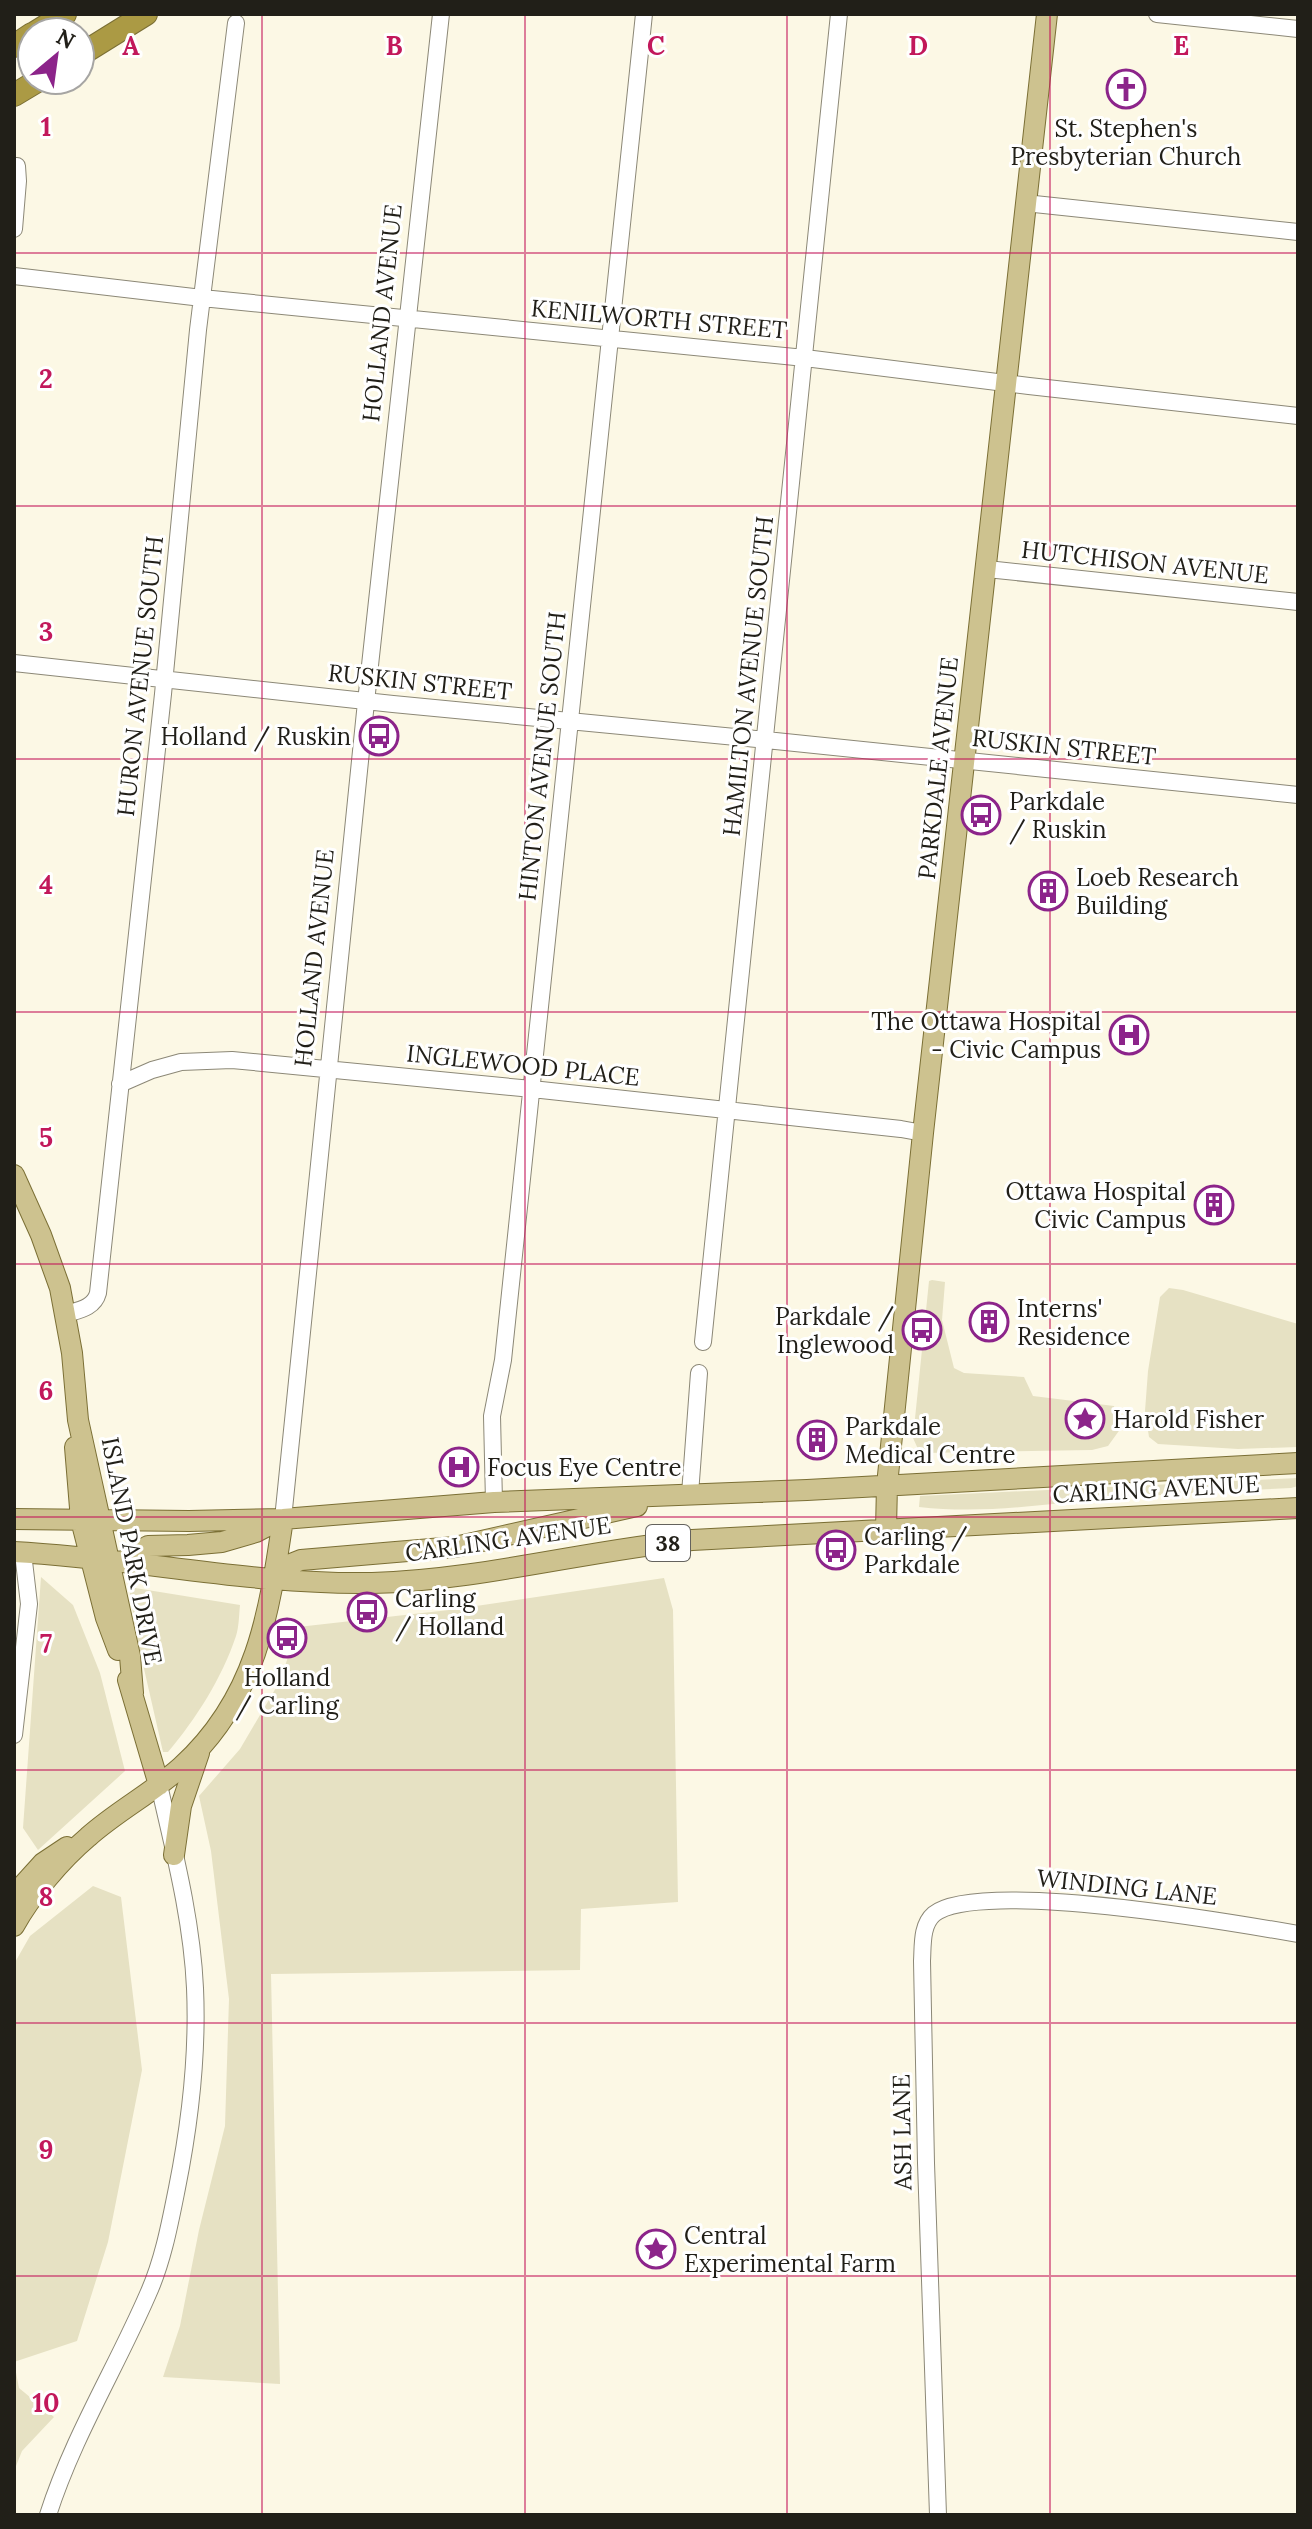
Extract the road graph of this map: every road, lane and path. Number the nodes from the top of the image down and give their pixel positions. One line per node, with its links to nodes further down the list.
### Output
1 (146, 14): 10 (highway)
2 (441, 14): 17 (street, HOLLAND AVENUE)
3 (644, 14): 18 (street, HINTON AVENUE SOUTH)
4 (839, 14): 19 (street, HAMILTON AVENUE SOUTH)
5 (1047, 14): 12 (main road, PARKDALE AVENUE)
6 (1157, 14): 7 (street)
7 (1234, 18): 9 (street)
8 (236, 23): 16 (street, HURON AVENUE SOUTH)
9 (1298, 29)
10 (96, 45)
11 (17, 166): 13 (street)
12 (1025, 203): 14 (street); 20 (main road, PARKDALE AVENUE)
13 (14, 229)
14 (1298, 232)
15 (14, 276): 16 (street, KENILWORTH STREET)
16 (202, 298): 17 (street, KENILWORTH STREET); 25 (street, HURON AVENUE SOUTH)
17 (408, 319): 18 (street, KENILWORTH STREET); 26 (street, HOLLAND AVENUE)
18 (608, 340): 19 (street, KENILWORTH STREET); 27 (street, HINTON AVENUE SOUTH)
19 (805, 358): 20 (street, KENILWORTH STREET); 28 (street, HAMILTON AVENUE SOUTH)
20 (1006, 383): 21 (street, KENILWORTH STREET); 22 (main road, PARKDALE AVENUE)
21 (1298, 416)
22 (987, 569): 23 (street, HUTCHISON AVENUE); 29 (main road, PARKDALE AVENUE)
23 (1298, 602)
24 (14, 663): 25 (street, RUSKIN STREET)
25 (165, 680): 26 (street, RUSKIN STREET); 32 (street, HURON AVENUE SOUTH)
26 (366, 702): 27 (street, RUSKIN STREET); 31 (street, HOLLAND AVENUE)
27 (570, 721): 28 (street, RUSKIN STREET); 33 (street, HINTON AVENUE SOUTH)
28 (766, 740): 29 (street, RUSKIN STREET); 34 (street, HAMILTON AVENUE SOUTH)
29 (965, 762): 30 (street, RUSKIN STREET); 35 (main road, PARKDALE AVENUE)
30 (1298, 795)
31 (328, 1069): 32 (street, INGLEWOOD PLACE); 33 (street, INGLEWOOD PLACE); 46 (street, HOLLAND AVENUE)
32 (120, 1084): 37 (street, HURON AVENUE SOUTH)
33 (532, 1089): 34 (street, INGLEWOOD PLACE); 43 (street, HINTON AVENUE SOUTH)
34 (727, 1111): 35 (street, INGLEWOOD PLACE); 38 (street, HAMILTON AVENUE SOUTH)
35 (923, 1133): 41 (main road, PARKDALE AVENUE)
36 (14, 1175): 37 (main road, ISLAND PARK DRIVE)
37 (66, 1314): 47 (main road, ISLAND PARK DRIVE)
38 (703, 1342)
39 (699, 1373): 42 (street)
40 (1298, 1463): 41 (main road, CARLING AVENUE / 38)
41 (887, 1485): 42 (main road, CARLING AVENUE / 38); 48 (main road, PARKDALE AVENUE)
42 (690, 1494): 43 (main road, CARLING AVENUE / 38); 51 (main road)
43 (494, 1502): 46 (main road, CARLING AVENUE / 38)
44 (1298, 1508): 48 (main road, CARLING AVENUE / 38)
45 (14, 1519): 47 (main road, CARLING AVENUE / 38)
46 (283, 1519): 47 (main road, CARLING AVENUE / 38); 50 (main road); 51 (main road, HOLLAND AVENUE)
47 (90, 1520): 50 (main road, ISLAND PARK DRIVE)
48 (886, 1529): 51 (main road, CARLING AVENUE / 38)
49 (19, 1552): 50 (main road, CARLING AVENUE / 38); 52 (street)
50 (108, 1560): 51 (main road, CARLING AVENUE / 38); 54 (main road, ISLAND PARK DRIVE)
51 (274, 1580): 53 (main road, HOLLAND AVENUE)
52 (14, 1735)
53 (202, 1745): 54 (main road, HOLLAND AVENUE); 56 (main road)
54 (159, 1785): 55 (main road, HOLLAND AVENUE); 56 (street)
55 (88, 1836): 57 (main road, HOLLAND AVENUE); 59 (main road, HOLLAND AVENUE)
56 (174, 1855): 61 (street)
57 (14, 1895)
58 (951, 1905): 60 (street, WINDING LANE); 62 (street, ASH LANE)
59 (14, 1926)
60 (1298, 1934)
61 (48, 2515)
62 (938, 2515)

